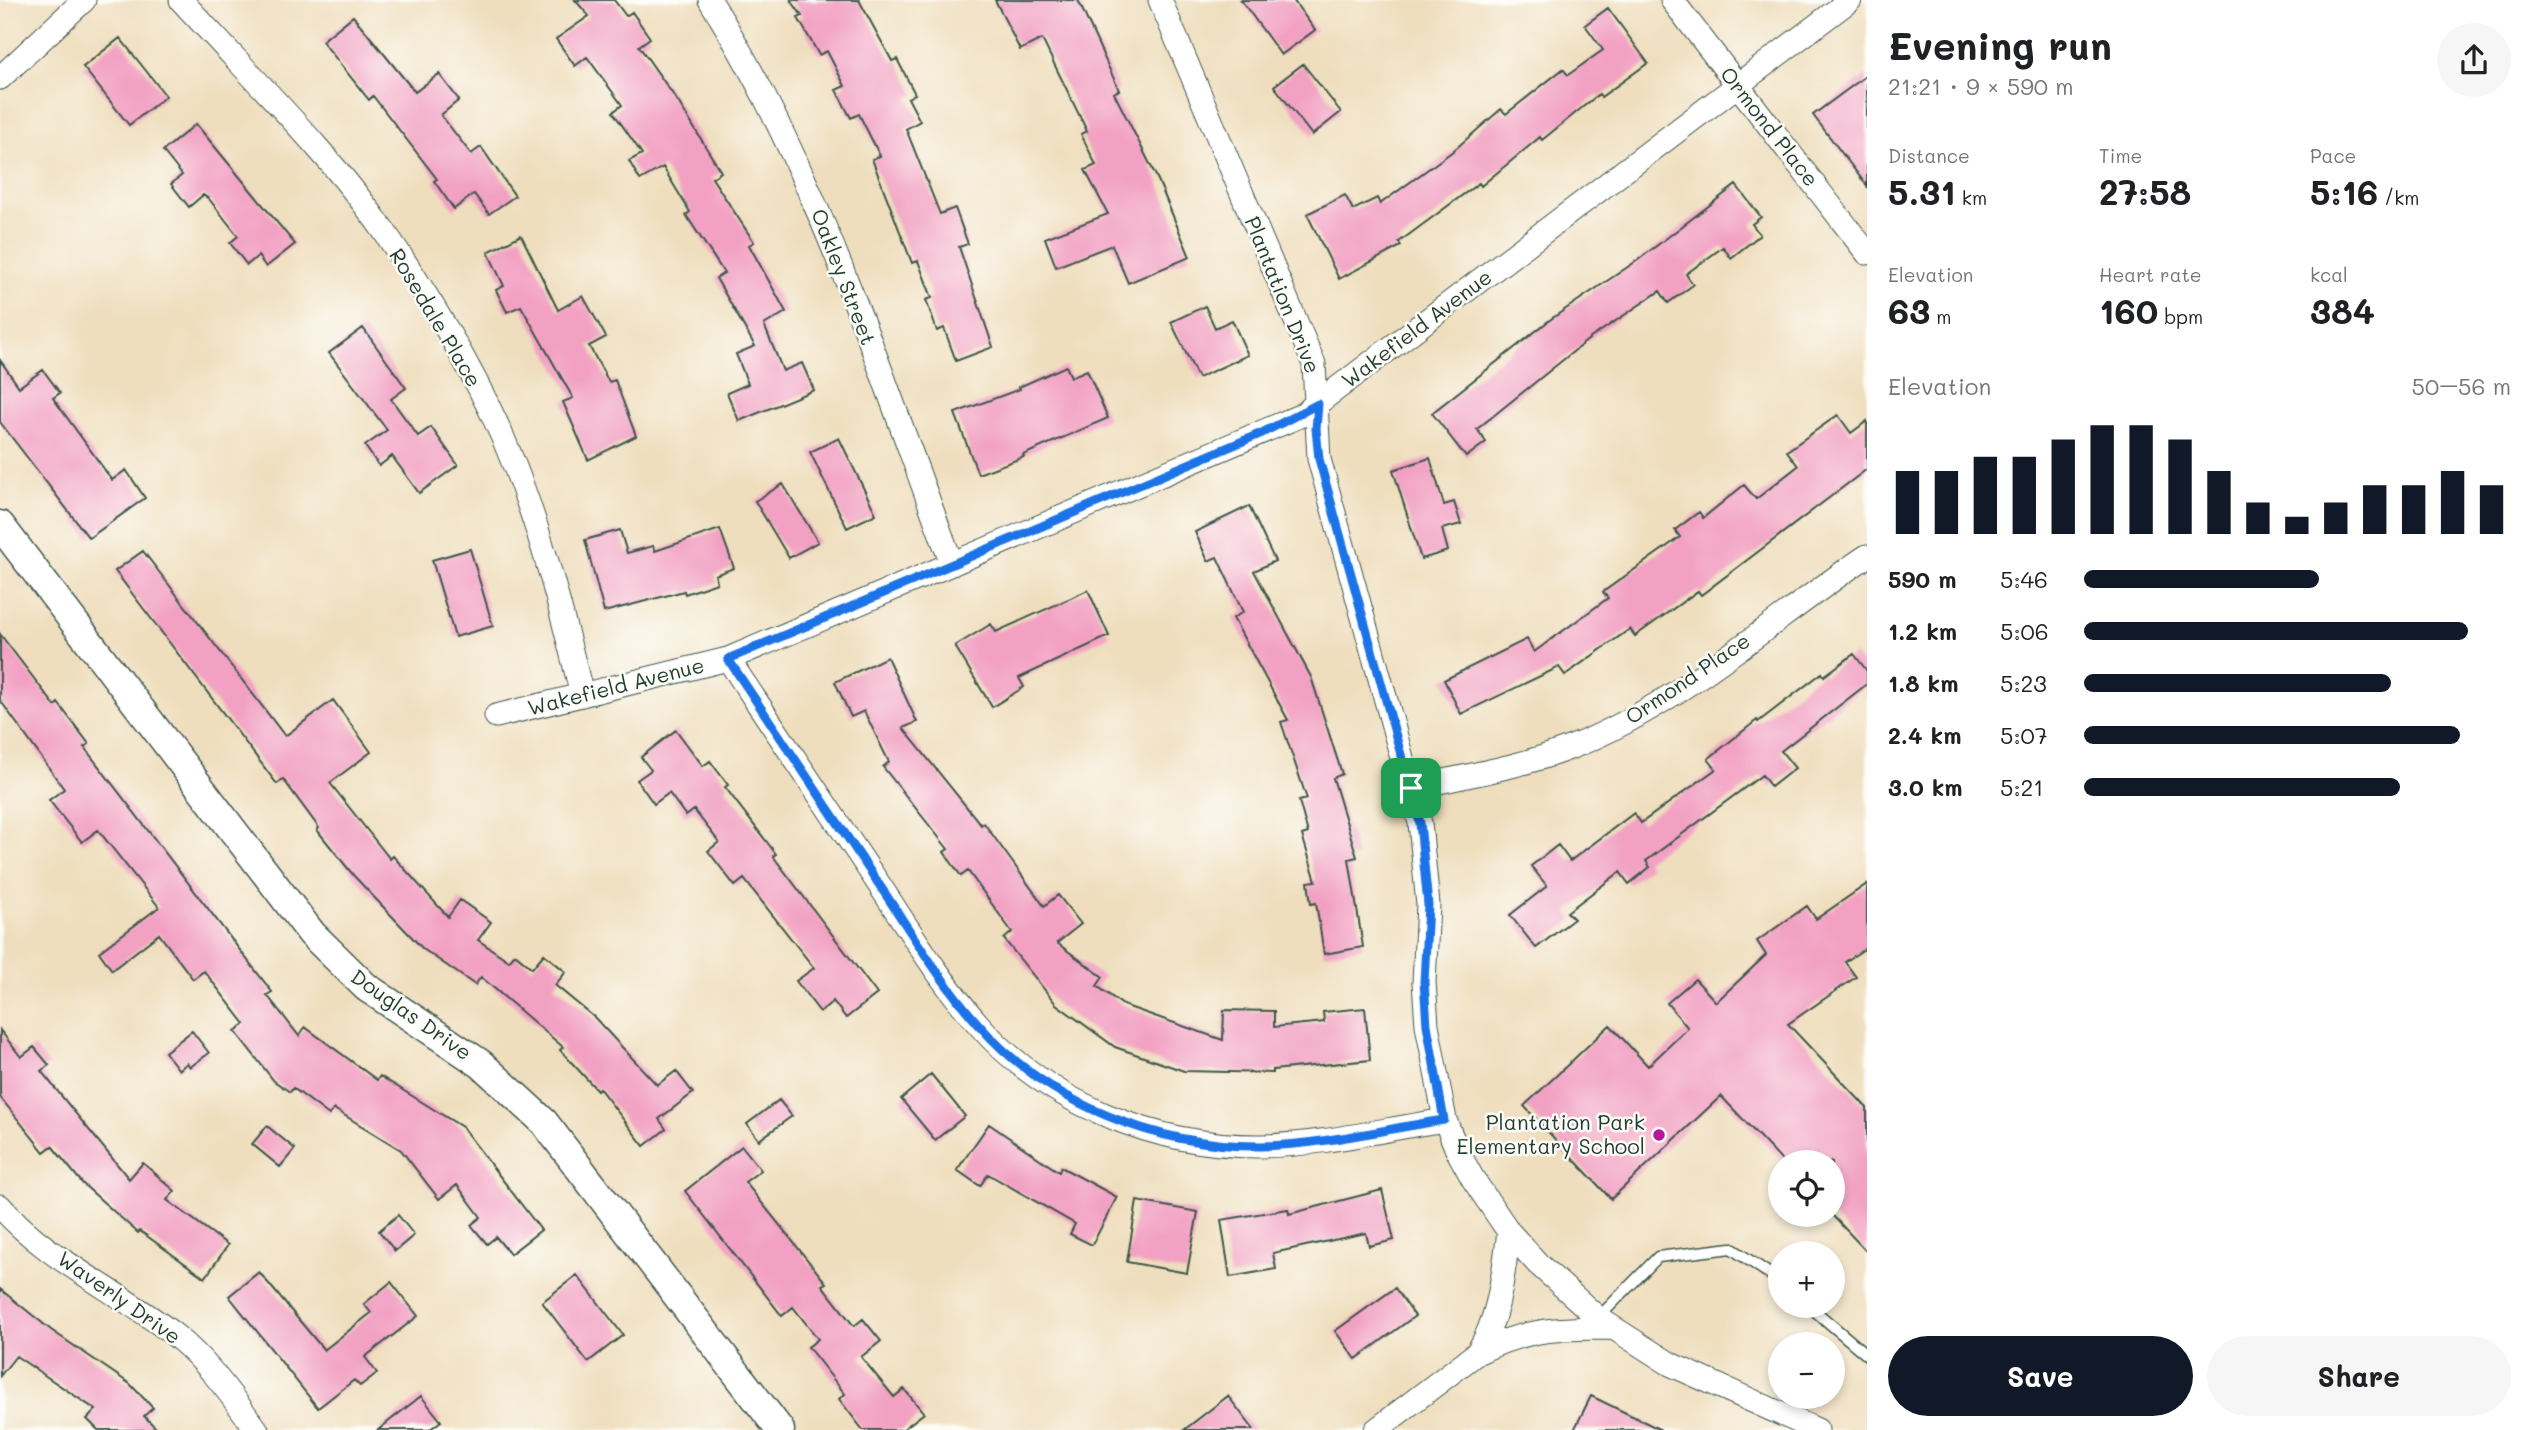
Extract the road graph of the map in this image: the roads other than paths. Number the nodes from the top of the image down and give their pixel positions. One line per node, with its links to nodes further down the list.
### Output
1 (84, 0): 7 (street)
2 (181, 0): 15 (street, Rosedale Place)
3 (710, 0): 13 (street, Oakley Street)
4 (1160, 0): 10 (street, Plantation Drive)
5 (1672, 0): 8 (street, Ormond Place)
6 (1850, 0): 8 (street, Wakefield Avenue)
7 (0, 78)
8 (1737, 86): 9 (street, Ormond Place); 10 (street, Wakefield Avenue)
9 (1867, 253)
10 (1318, 404): 13 (street, Wakefield Avenue); 17 (street, Plantation Drive)
11 (0, 526): 27 (street, Douglas Drive)
12 (1867, 556): 17 (street, Ormond Place)
13 (952, 564): 14 (street, Wakefield Avenue)
14 (728, 659): 15 (street, Wakefield Avenue); 18 (street)
15 (582, 695): 16 (street, Wakefield Avenue)
16 (496, 716)
17 (1411, 788): 18 (street, Plantation Drive)
18 (1444, 1120): 20 (street, Plantation Drive)
19 (0, 1206): 26 (street, Waverly Drive)
20 (1510, 1232): 23 (street, Plantation Drive); 24 (street)
21 (1768, 1273): 23 (lane)
22 (1823, 1318): 25 (lane)
23 (1604, 1323): 24 (street); 29 (street, Plantation Drive)
24 (1477, 1353): 28 (street)
25 (1867, 1355)
26 (257, 1430)
27 (780, 1430)
28 (1376, 1430)
29 (1817, 1430)

